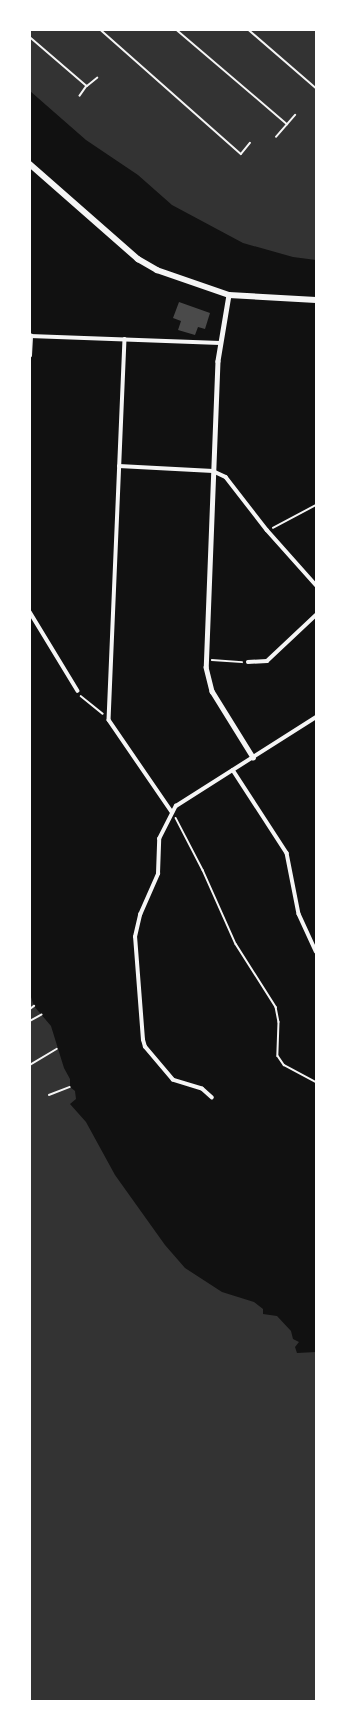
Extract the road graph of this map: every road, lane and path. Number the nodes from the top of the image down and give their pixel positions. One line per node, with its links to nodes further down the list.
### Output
1 (101, 30): 12 (path)
2 (178, 30): 10 (path)
3 (249, 30): 7 (path)
4 (30, 37): 6 (path)
5 (97, 78): 6 (path)
6 (87, 86): 8 (path)
7 (316, 88)
8 (80, 96)
9 (296, 115): 10 (path)
10 (287, 124): 11 (path)
11 (276, 137)
12 (250, 143)
13 (30, 164): 14 (main road)
14 (229, 295): 15 (main road); 18 (street)
15 (316, 300)
16 (30, 336): 17 (street); 19 (street)
17 (125, 339): 18 (street); 20 (street)
18 (220, 343): 21 (street)
19 (30, 356)
20 (119, 466): 21 (street); 31 (street)
21 (213, 470): 23 (street); 32 (street)
22 (316, 504): 23 (path)
23 (267, 530): 24 (street)
24 (316, 585)
25 (30, 612): 29 (street)
26 (316, 615): 28 (street)
27 (215, 660): 28 (path)
28 (248, 662)
29 (78, 691): 31 (path)
30 (316, 718): 32 (street)
31 (109, 720): 34 (street)
32 (253, 757): 33 (street)
33 (233, 770): 34 (street); 35 (street)
34 (172, 812): 42 (path); 45 (street)
35 (316, 951)
36 (34, 1006): 37 (path)
37 (30, 1009)
38 (41, 1015): 39 (path)
39 (30, 1021)
40 (57, 1049): 41 (path)
41 (30, 1065)
42 (316, 1082)
43 (70, 1087): 44 (path)
44 (49, 1095)
45 (212, 1098)

